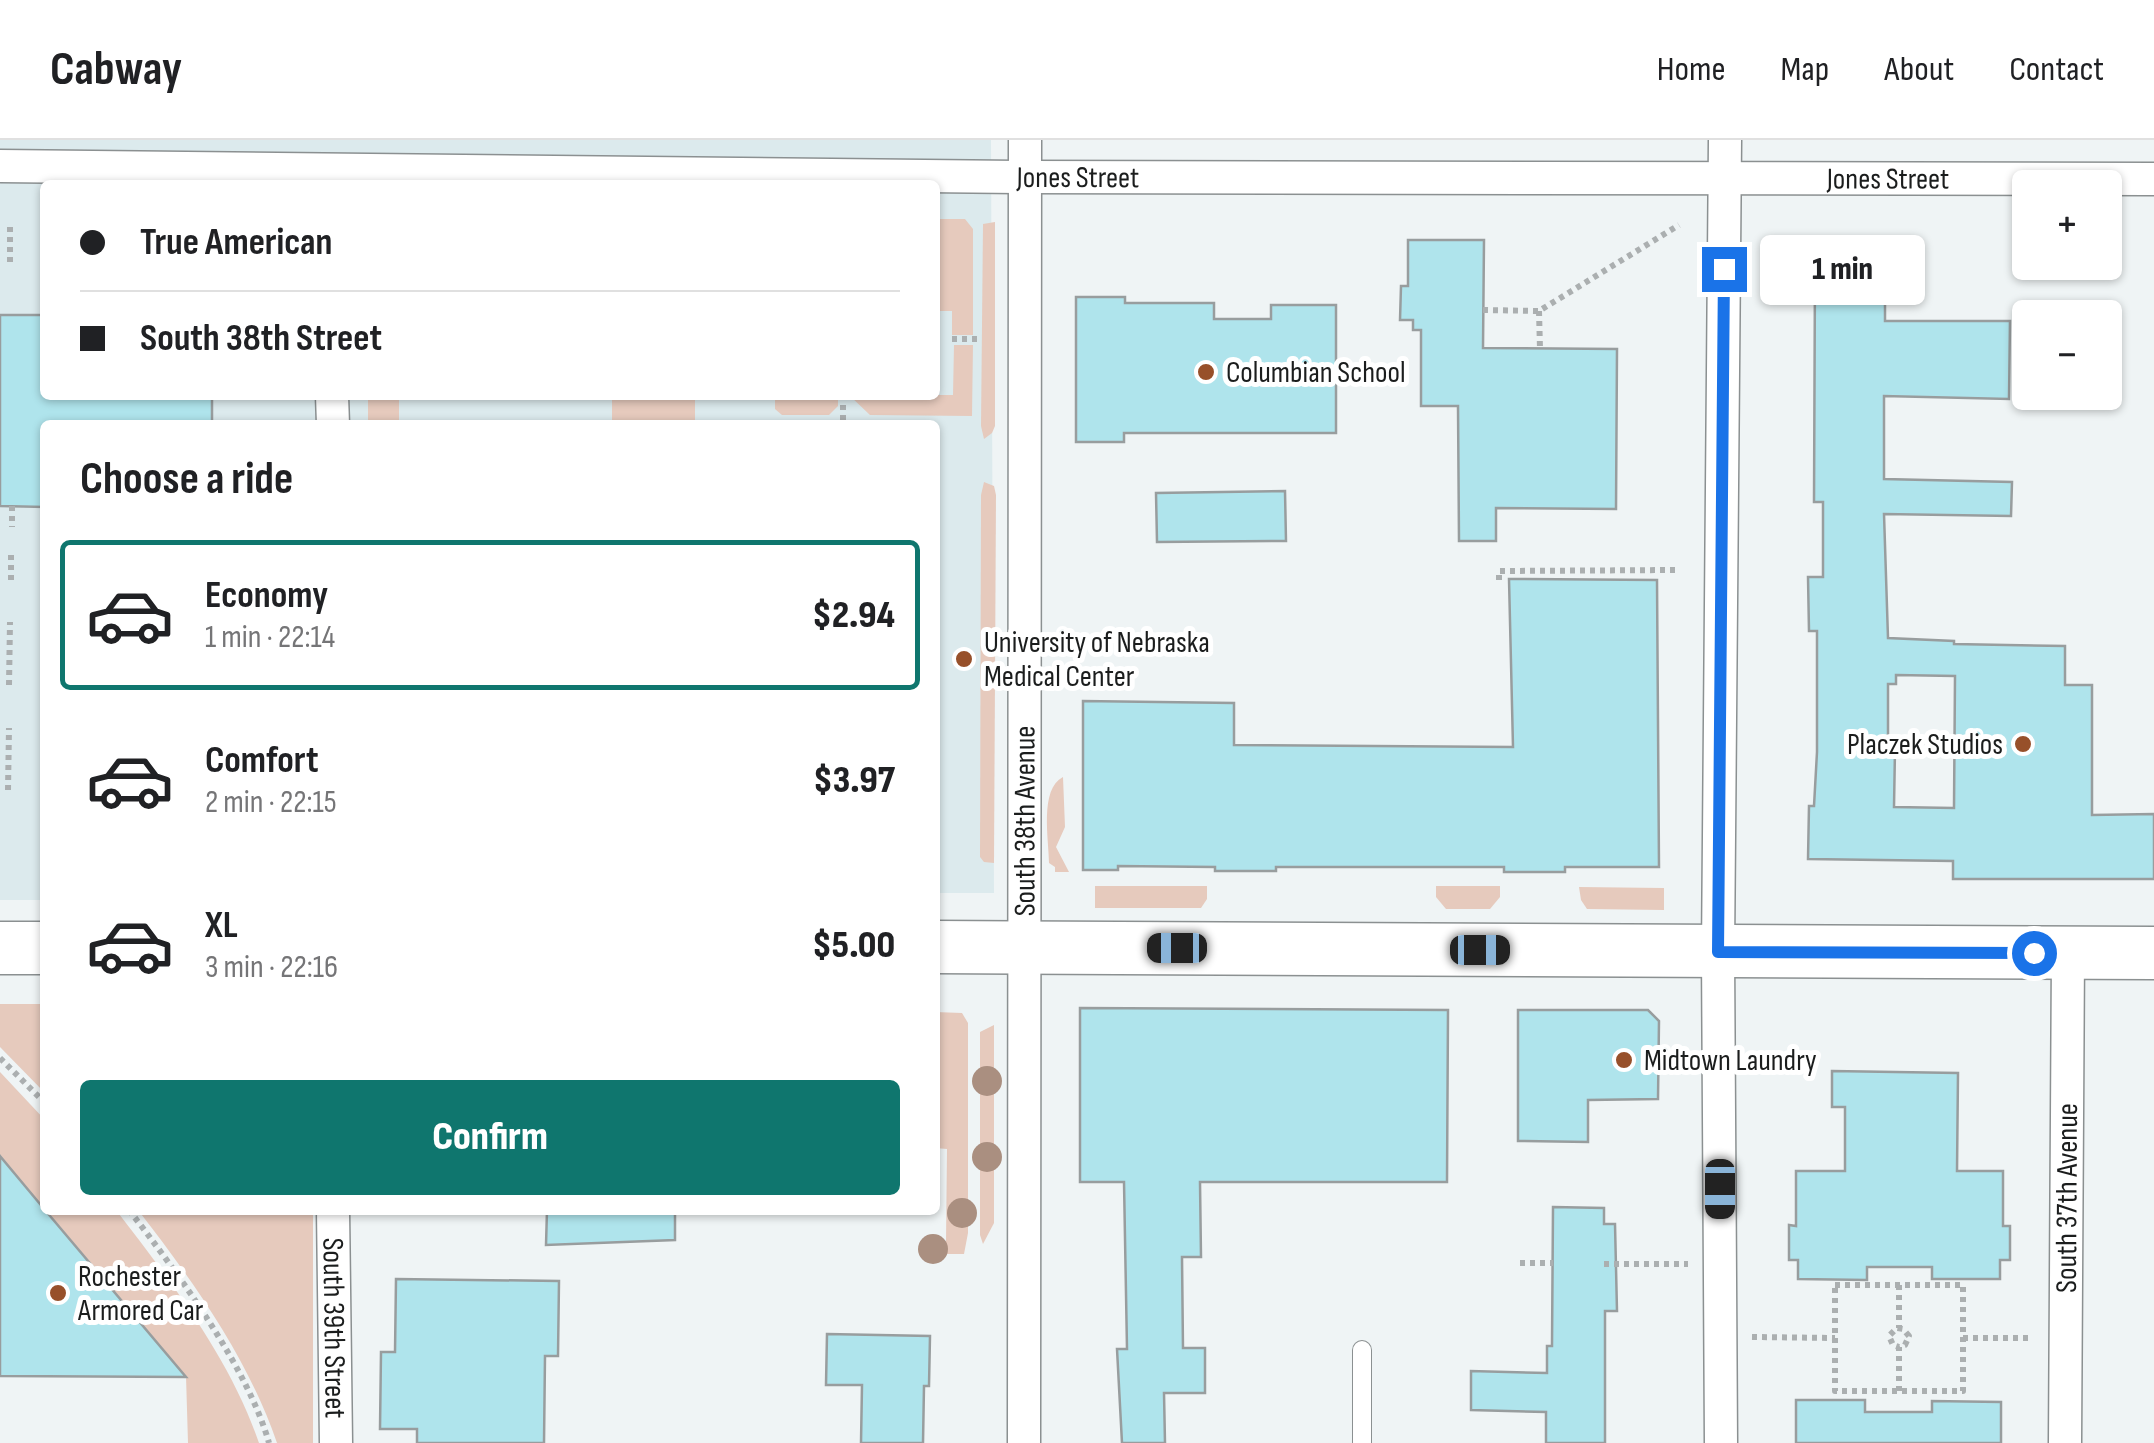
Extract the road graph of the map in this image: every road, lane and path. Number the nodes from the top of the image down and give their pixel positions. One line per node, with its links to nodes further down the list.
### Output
1 (1024, 140): 5 (street, South 38th Avenue)
2 (1725, 140): 6 (street)
3 (0, 166): 4 (street, Jones Street)
4 (333, 177): 5 (street, Jones Street)
5 (1024, 177): 6 (street, Jones Street); 27 (street, South 38th Avenue)
6 (1725, 180): 7 (street, Jones Street); 30 (street)
7 (2154, 180)
8 (1678, 225): 12 (path)
9 (10, 228): 10 (path)
10 (10, 265)
11 (1483, 310): 12 (path)
12 (1539, 311): 15 (path)
13 (952, 338): 14 (path)
14 (978, 339)
15 (1540, 349)
16 (12, 506): 17 (path)
17 (12, 526)
18 (11, 555): 20 (path)
19 (1677, 570): 21 (path)
20 (10, 580)
21 (1499, 580)
22 (10, 622): 23 (path)
23 (9, 685)
24 (9, 728): 25 (path)
25 (8, 790)
26 (940, 947): 27 (main road)
27 (1023, 947): 30 (main road); 52 (street, South 38th Avenue)
28 (0, 948): 29 (main road)
29 (40, 948)
30 (1718, 952): 31 (main road); 54 (street)
31 (2068, 953): 32 (main road); 55 (street, South 37th Avenue)
32 (2154, 953)
33 (0, 1058): 34 (path)
34 (40, 1098)
35 (133, 1215): 50 (path)
36 (333, 1215): 51 (street, South 39th Street)
37 (1553, 1263): 38 (path)
38 (1520, 1264)
39 (1604, 1264): 40 (path)
40 (1694, 1264)
41 (1900, 1284): 42 (path); 44 (path); 45 (path)
42 (1900, 1328): 47 (path); 47 (path)
43 (1766, 1337): 44 (path)
44 (1835, 1338): 49 (path)
45 (1963, 1338): 46 (path); 49 (path)
46 (2030, 1338)
47 (1900, 1346): 49 (path)
48 (1362, 1350): 53 (lane)
49 (1899, 1391)
50 (269, 1443)
51 (336, 1443)
52 (1024, 1443)
53 (1362, 1443)
54 (1721, 1443)
55 (2065, 1443)

